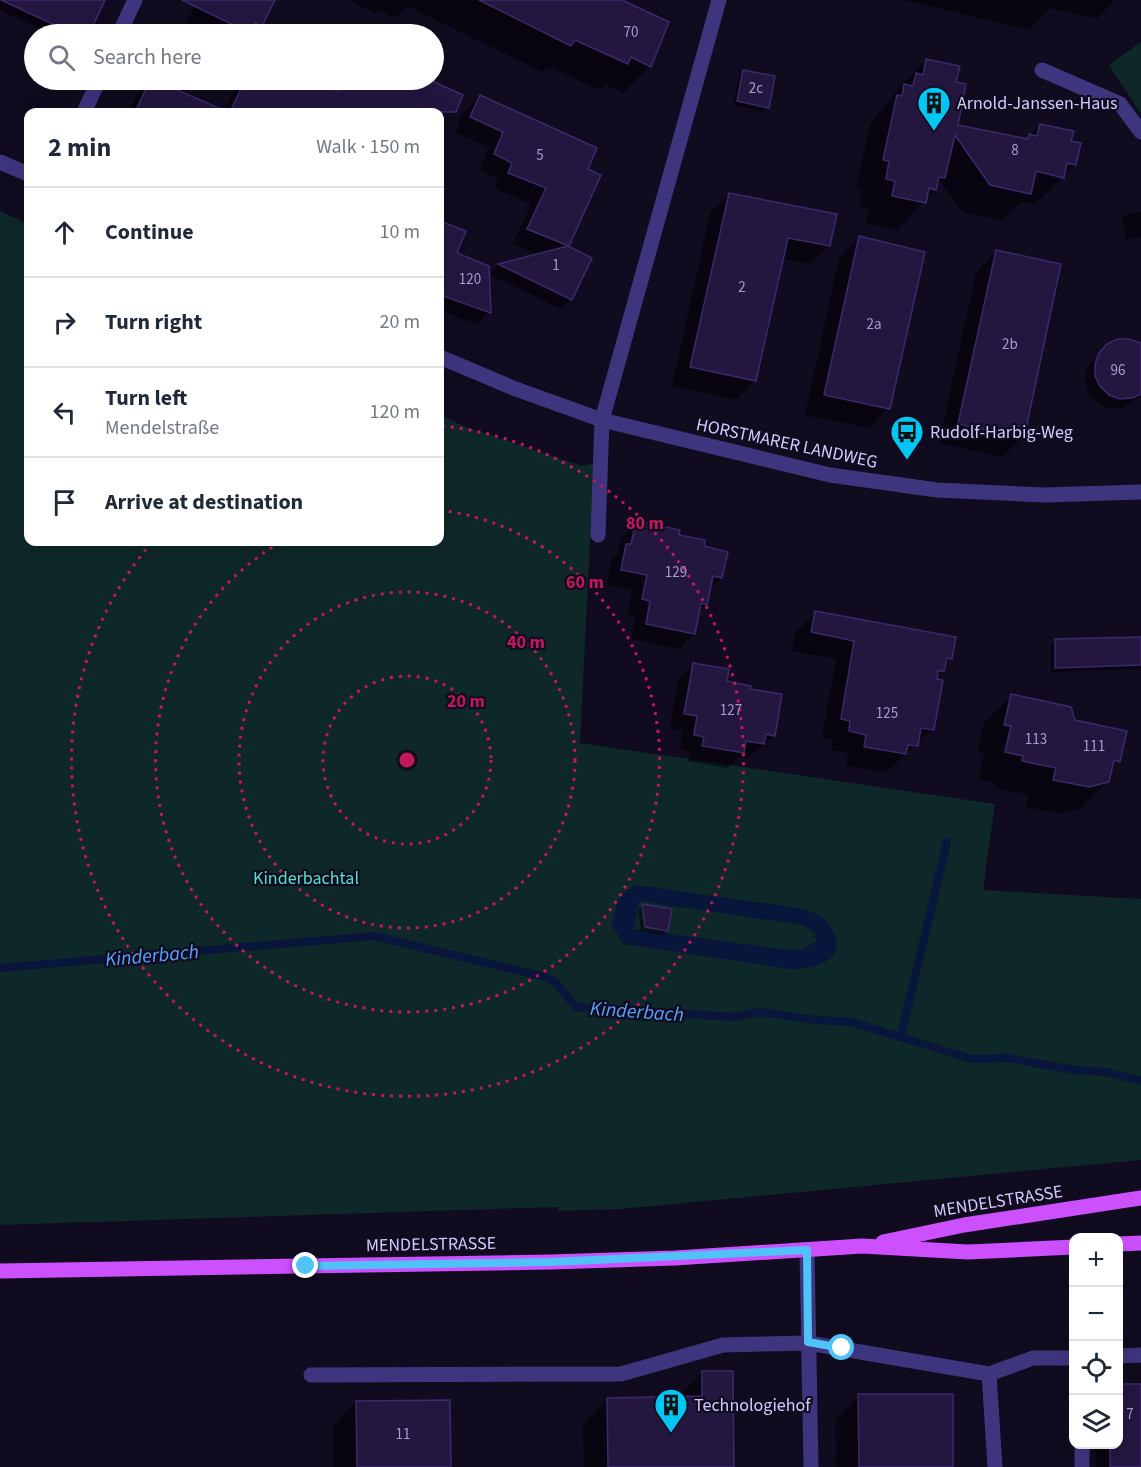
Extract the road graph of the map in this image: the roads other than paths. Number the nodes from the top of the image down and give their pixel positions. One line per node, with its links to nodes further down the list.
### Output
1 (135, 0): 3 (street)
2 (719, 0): 11 (street)
3 (124, 24)
4 (1042, 70): 7 (street)
5 (94, 90): 6 (street)
6 (86, 108)
7 (1141, 132)
8 (0, 162): 9 (street)
9 (24, 172)
10 (444, 359): 11 (street, HORSTMARER LANDWEG)
11 (602, 420): 12 (street, HORSTMARER LANDWEG); 13 (street)
12 (1141, 492)
13 (598, 535)
14 (1141, 1198): 17 (main road, MENDELSTRASSE)
15 (1141, 1243): 16 (main road)
16 (1123, 1245)
17 (862, 1246): 18 (main road, MENDELSTRASSE); 19 (main road, MENDELSTRASSE)
18 (1069, 1247)
19 (807, 1250): 20 (main road, MENDELSTRASSE); 21 (street)
20 (0, 1270)
21 (808, 1342): 25 (street); 26 (street); 28 (street)
22 (1141, 1355): 23 (street)
23 (1123, 1356)
24 (1069, 1358): 25 (street)
25 (989, 1374): 29 (street)
26 (311, 1375)
27 (1082, 1449): 30 (street)
28 (811, 1467)
29 (995, 1467)
30 (1082, 1467)

